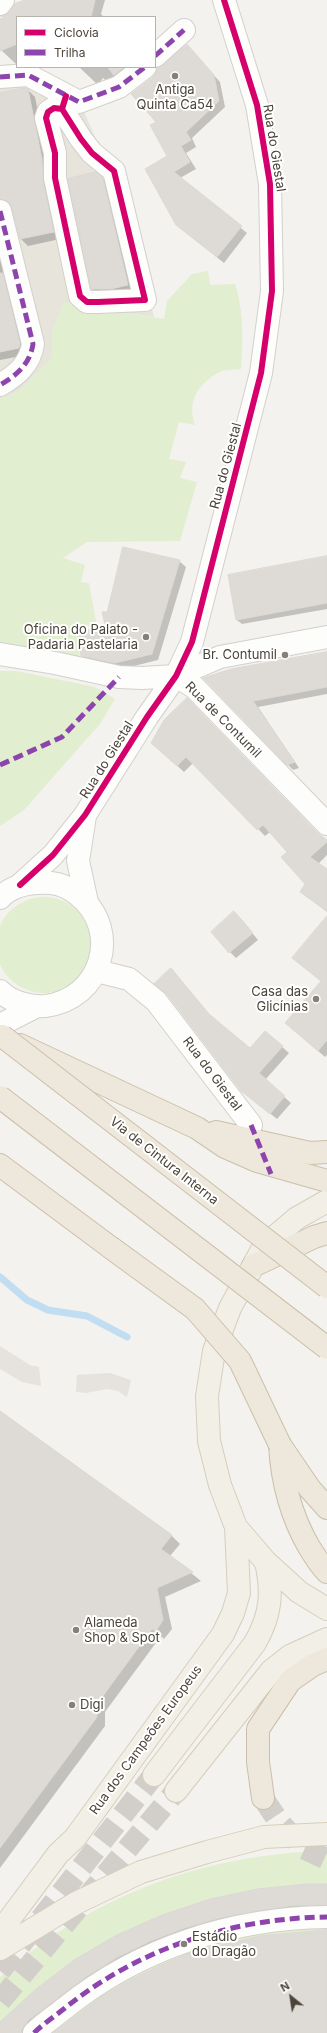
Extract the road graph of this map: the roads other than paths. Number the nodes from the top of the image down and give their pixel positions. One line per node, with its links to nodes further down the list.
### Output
1 (3, 0): 3 (street)
2 (224, 0): 13 (street, Rua do Giestal)
3 (0, 4)
4 (184, 30): 5 (street)
5 (156, 55)
6 (144, 68): 8 (street)
7 (0, 77): 8 (street)
8 (64, 102): 8 (street)
9 (0, 211): 10 (street)
10 (0, 385)
11 (327, 637): 13 (street)
12 (0, 654): 13 (street, Rua de Contumil)
13 (176, 676): 14 (street, Rua do Giestal); 15 (street, Rua de Contumil)
14 (85, 815): 16 (street, Rua do Giestal); 18 (street, Rua do Giestal)
15 (327, 824)
16 (20, 885): 17 (street, Rua do Giestal); 18 (street)
17 (0, 898)
18 (87, 902): 19 (street)
19 (97, 971): 21 (street); 24 (street, Rua do Giestal)
20 (0, 991): 21 (street)
21 (37, 1006): 22 (street)
22 (1, 1032): 25 (highway, bridge); 32 (highway, Via de Cintura Interna, bridge)
23 (0, 1097): 33 (highway, bridge)
24 (251, 1124)
25 (198, 1128): 26 (highway); 28 (highway)
26 (327, 1152)
27 (0, 1165): 34 (highway, bridge)
28 (327, 1181)
29 (327, 1201): 31 (main road)
30 (327, 1233): 31 (highway)
31 (253, 1266): 36 (main road)
32 (327, 1287)
33 (327, 1348)
34 (280, 1445): 35 (highway); 38 (highway)
35 (327, 1508)
36 (236, 1527): 37 (main road); 49 (main road, Rua dos Campeões Europeus)
37 (266, 1562): 39 (main road); 44 (main road)
38 (327, 1572)
39 (327, 1609)
40 (327, 1639): 42 (main road)
41 (327, 1659): 43 (highway)
42 (271, 1671): 43 (main road); 45 (main road)
43 (258, 1729): 46 (highway)
44 (154, 1775)
45 (176, 1791)
46 (263, 1798)
47 (327, 1834): 50 (main road)
48 (327, 1916): 51 (street)
49 (0, 1932)
50 (0, 1949)
51 (34, 2033)

